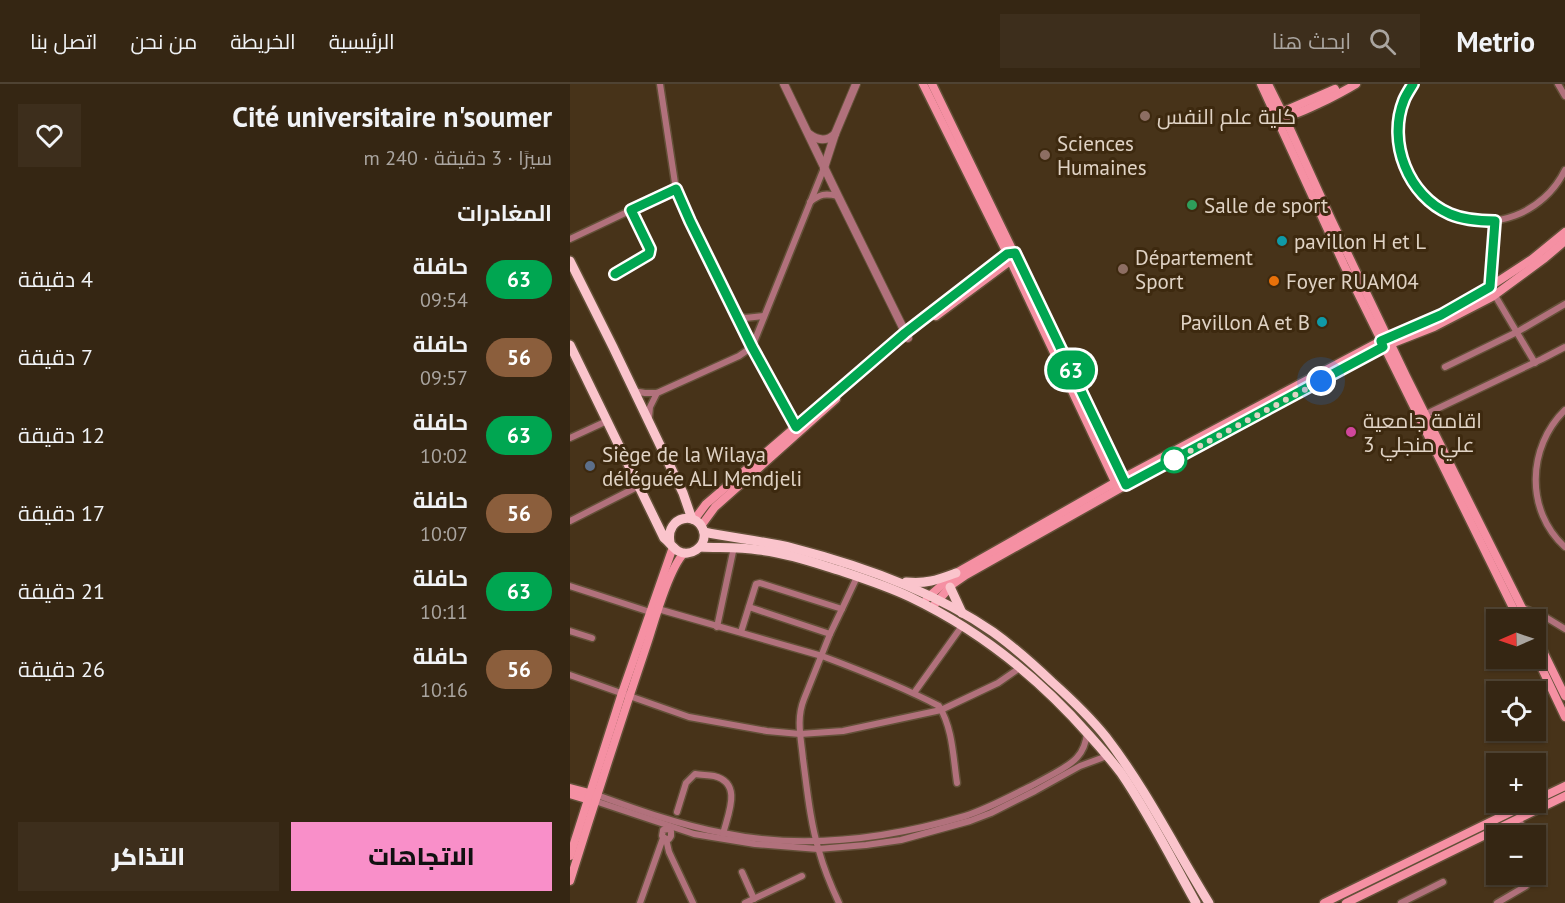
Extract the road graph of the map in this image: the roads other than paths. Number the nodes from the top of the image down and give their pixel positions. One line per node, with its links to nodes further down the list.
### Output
1 (660, 84): 18 (street)
2 (784, 84): 14 (street)
3 (856, 84): 15 (street)
4 (923, 84): 26 (main road)
5 (932, 84): 26 (main road)
6 (1261, 84): 13 (main road)
7 (1268, 84): 13 (main road)
8 (1347, 84): 13 (main road)
9 (1356, 84): 13 (main road)
10 (1413, 84): 22 (street)
11 (1558, 84): 12 (street)
12 (1565, 96)
13 (1281, 116): 35 (main road)
14 (807, 134): 15 (street); 16 (street)
15 (835, 134): 16 (street)
16 (824, 168): 19 (street); 20 (street)
17 (1565, 170): 22 (street)
18 (676, 189): 21 (street); 31 (street)
19 (837, 196): 20 (street); 34 (street)
20 (810, 203): 32 (street)
21 (631, 210): 24 (street); 28 (street)
22 (1495, 221): 29 (street)
23 (1565, 232): 29 (main road)
24 (570, 239)
25 (1565, 241): 29 (main road)
26 (1011, 256): 34 (main road); 49 (main road)
27 (570, 261): 41 (main road)
28 (615, 274)
29 (1492, 291): 33 (street); 35 (main road)
30 (1565, 304): 33 (street)
31 (736, 314): 32 (street); 37 (street)
32 (764, 316): 37 (street)
33 (1517, 332): 39 (street); 40 (street)
34 (907, 335): 47 (main road)
35 (1386, 342): 44 (main road); 49 (main road)
36 (570, 345): 45 (main road)
37 (752, 347): 42 (street); 47 (street)
38 (1565, 347): 39 (street)
39 (1535, 363): 44 (street)
40 (1445, 367)
41 (633, 390): 42 (street); 46 (main road)
42 (657, 393): 46 (street)
43 (1565, 410): 57 (street)
44 (1422, 416): 68 (main road)
45 (607, 422): 48 (street); 50 (main road)
46 (649, 424): 52 (main road)
47 (797, 429): 52 (main road)
48 (570, 438)
49 (1120, 484): 53 (main road)
50 (639, 486): 51 (street); 54 (main road)
51 (570, 521)
52 (698, 524): 54 (main road); 55 (main road); 61 (main road)
53 (1038, 530): 59 (main road); 62 (main road)
54 (672, 544): 58 (main road); 70 (main road)
55 (700, 547): 56 (main road); 58 (main road)
56 (734, 547): 60 (main road); 73 (street)
57 (1565, 547)
58 (684, 553): 70 (main road)
59 (956, 573): 61 (main road); 62 (main road)
60 (857, 577): 65 (main road); 69 (street)
61 (898, 582): 64 (main road)
62 (950, 583): 64 (main road); 71 (main road)
63 (570, 586): 70 (street)
64 (934, 598): 65 (main road); 67 (main road); 71 (main road)
65 (922, 603): 67 (main road)
66 (749, 607): 69 (street); 76 (street); 77 (street)
67 (932, 608): 72 (main road)
68 (1518, 608): 74 (street)
69 (842, 609): 77 (street)
70 (654, 611): 73 (street); 85 (main road)
71 (962, 613): 121 (main road)
72 (962, 626): 81 (main road); 84 (street)
73 (717, 627): 76 (street)
74 (1565, 629)
75 (570, 632): 78 (street)
76 (741, 632): 79 (street)
77 (830, 634): 79 (street)
78 (592, 638)
79 (822, 656): 84 (street); 90 (street)
80 (1546, 657): 86 (main road)
81 (1021, 667): 87 (street); 89 (main road)
82 (1542, 669): 88 (main road)
83 (570, 675): 85 (street)
84 (914, 693): 87 (street)
85 (626, 694): 90 (street); 99 (main road)
86 (1565, 696)
87 (941, 710): 90 (street); 92 (street)
88 (1565, 717)
89 (1087, 732): 91 (main road); 97 (street)
90 (800, 734): 107 (street)
91 (1107, 756): 97 (street); 120 (main road)
92 (957, 783)
93 (1565, 786): 96 (main road)
94 (570, 788): 99 (main road)
95 (570, 795): 99 (main road)
96 (1546, 795)
97 (1019, 796): 107 (street); 108 (street)
98 (1565, 796): 102 (main road)
99 (592, 797): 103 (street); 109 (main road); 112 (main road)
100 (677, 812): 105 (street)
101 (1508, 813): 122 (main road)
102 (1519, 819): 104 (street); 123 (main road)
103 (670, 825): 105 (street); 106 (street); 108 (street)
104 (1521, 825)
105 (723, 834): 107 (street)
106 (664, 838): 116 (street); 117 (street)
107 (816, 841): 108 (street)
108 (818, 849): 119 (street)
109 (570, 856)
110 (742, 872): 115 (street)
111 (801, 876): 115 (street)
112 (570, 881)
113 (1443, 882): 124 (street)
114 (1526, 885): 125 (street)
115 (754, 899): 118 (street)
116 (640, 903)
117 (693, 903)
118 (745, 903)
119 (839, 903)
120 (1196, 903)
121 (1209, 903)
122 (1324, 903)
123 (1346, 903)
124 (1401, 903)
125 (1497, 903)

